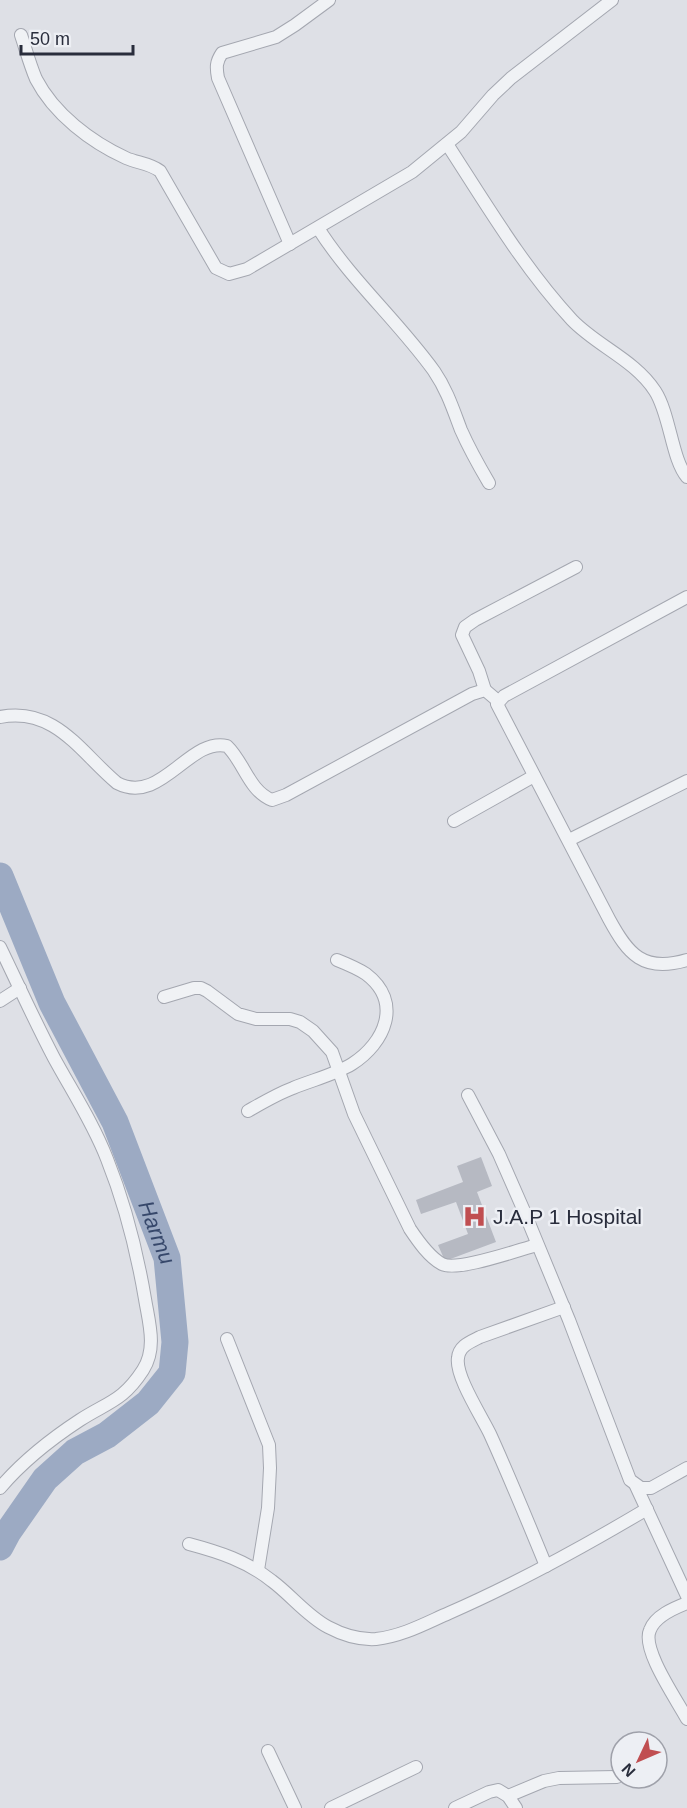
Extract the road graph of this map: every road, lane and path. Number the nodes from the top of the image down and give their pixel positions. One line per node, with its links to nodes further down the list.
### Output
1 (329, 0): 6 (street)
2 (612, 0): 4 (street)
3 (21, 35): 6 (street)
4 (447, 144): 5 (street); 7 (street)
5 (318, 228): 6 (street); 8 (street)
6 (290, 244)
7 (687, 477)
8 (489, 483)
9 (576, 567): 11 (street)
10 (687, 597): 12 (street)
11 (485, 690): 12 (street); 13 (street)
12 (498, 701): 14 (street)
13 (0, 717)
14 (534, 776): 16 (street); 17 (street)
15 (687, 781): 17 (street)
16 (454, 821)
17 (569, 840): 20 (street)
18 (0, 947): 21 (street)
19 (337, 960): 24 (street)
20 (687, 960)
21 (20, 988): 23 (street); 32 (street)
22 (164, 997): 24 (street)
23 (0, 1001)
24 (338, 1071): 26 (street); 27 (street)
25 (468, 1095): 27 (street)
26 (248, 1111)
27 (537, 1245): 28 (street)
28 (564, 1307): 31 (street); 35 (street)
29 (227, 1339): 36 (street)
30 (687, 1468): 31 (street)
31 (636, 1486): 33 (street)
32 (0, 1488)
33 (647, 1509): 35 (street); 37 (street)
34 (189, 1544): 36 (street)
35 (546, 1566): 36 (street)
36 (258, 1570)
37 (687, 1596)
38 (687, 1603): 39 (street)
39 (687, 1719)
40 (268, 1751): 44 (street)
41 (416, 1767): 45 (street)
42 (609, 1777): 43 (street)
43 (508, 1796): 46 (street); 47 (street)
44 (295, 1808)
45 (331, 1808)
46 (455, 1808)
47 (516, 1808)

